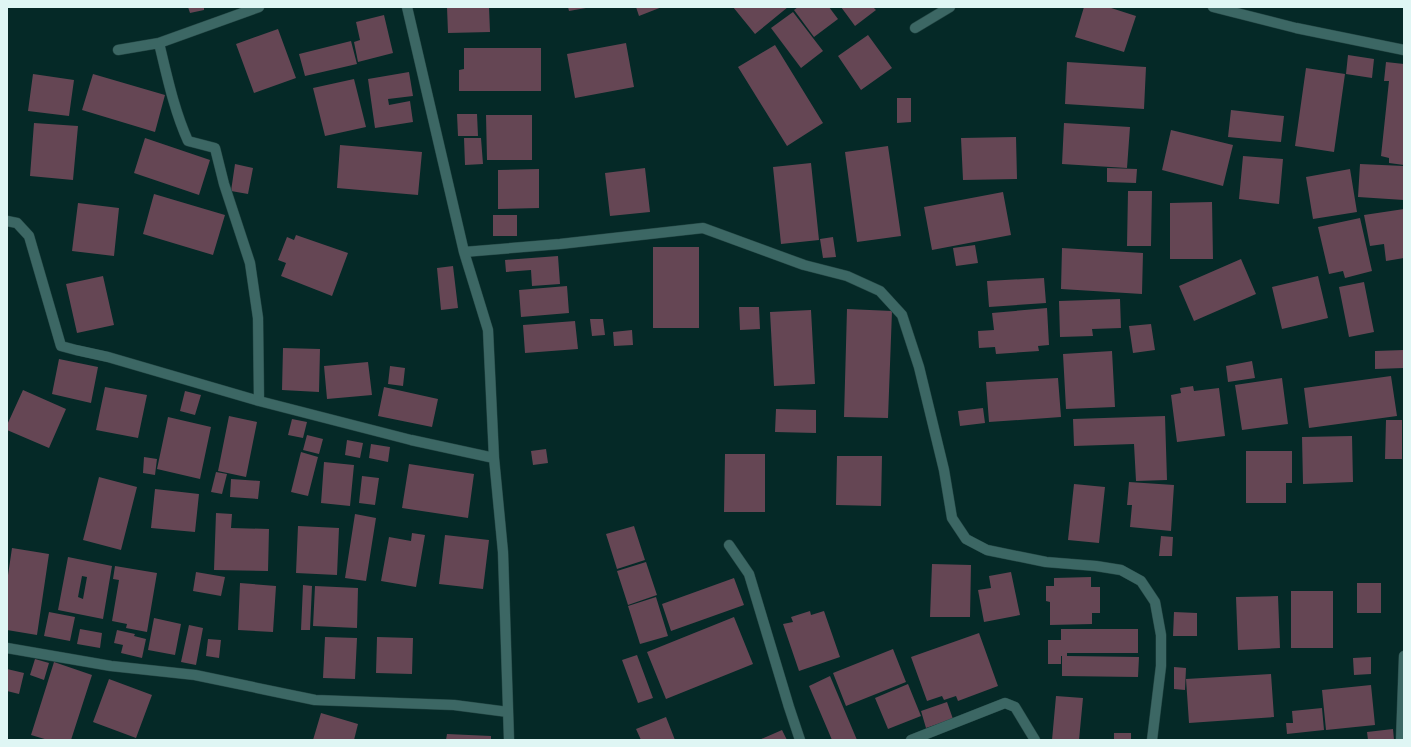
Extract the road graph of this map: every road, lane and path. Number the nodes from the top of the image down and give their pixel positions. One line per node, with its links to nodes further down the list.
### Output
1 (259, 7): 6 (street)
2 (407, 7): 10 (street)
3 (950, 7): 5 (street)
4 (1213, 7): 8 (street)
5 (915, 28)
6 (159, 43): 7 (street); 11 (street)
7 (118, 50)
8 (1404, 50)
9 (7, 221): 11 (street)
10 (464, 252): 12 (street); 22 (street)
11 (258, 401): 12 (street)
12 (494, 458): 16 (street)
13 (729, 545): 19 (street)
14 (7, 648): 16 (street)
15 (1404, 656): 17 (street)
16 (508, 712): 18 (street)
17 (1403, 726): 23 (street)
18 (509, 740)
19 (800, 740)
20 (911, 740): 21 (street)
21 (1035, 740)
22 (1152, 740)
23 (1401, 740)

